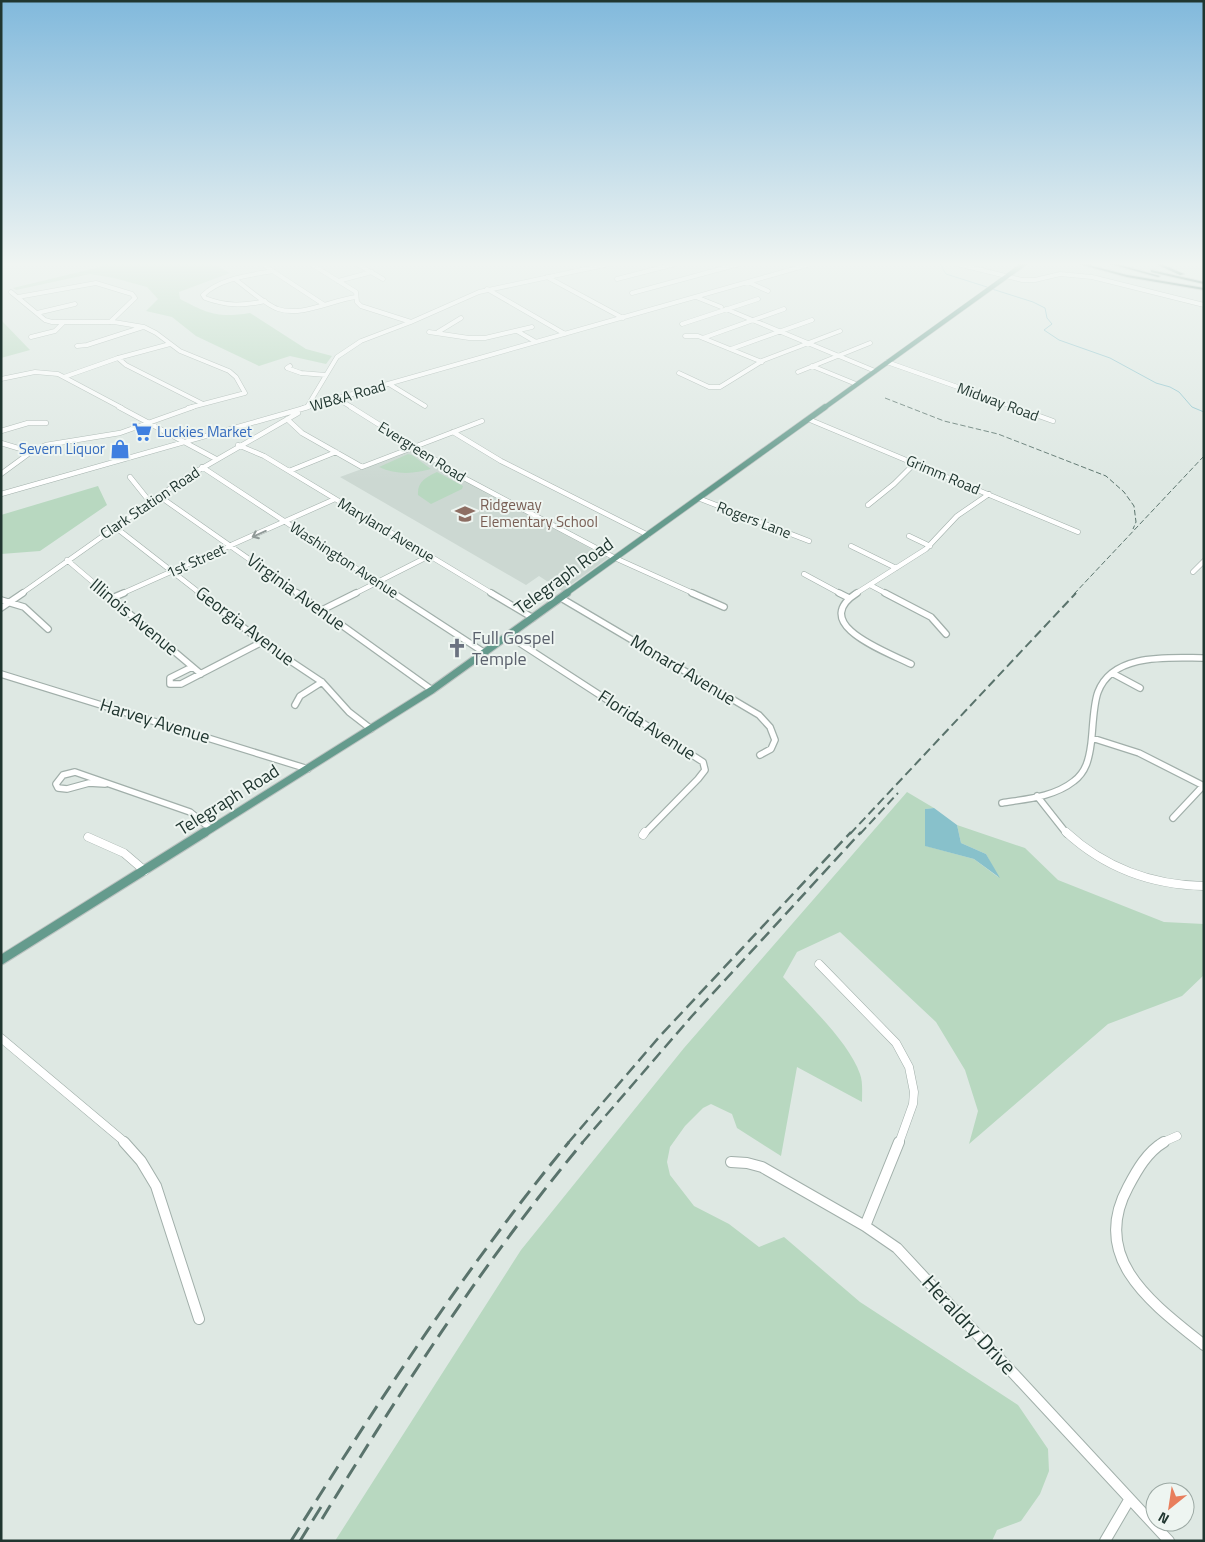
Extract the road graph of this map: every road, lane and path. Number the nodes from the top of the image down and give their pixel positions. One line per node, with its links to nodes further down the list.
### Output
1 (35, 336): 15 (street)
2 (116, 336): 21 (street)
3 (160, 336): 19 (street)
4 (377, 336): 32 (street)
5 (463, 336): 6 (street)
6 (498, 336)
7 (526, 336): 17 (street)
8 (558, 336): 17 (street, WB&A Road)
9 (696, 336): 16 (street)
10 (709, 336): 16 (street)
11 (769, 336): 22 (street)
12 (789, 336): 20 (street)
13 (828, 336): 20 (street)
14 (923, 336): 26 (main road, Telegraph Road)
15 (31, 337)
16 (703, 338): 22 (street)
17 (536, 342): 35 (street, WB&A Road)
18 (870, 343): 23 (street)
19 (170, 344): 24 (street); 38 (street)
20 (808, 344): 23 (street); 25 (street)
21 (77, 346)
22 (731, 350): 25 (street)
23 (838, 356): 28 (street); 29 (street)
24 (118, 358): 33 (street); 38 (street)
25 (762, 362): 31 (street)
26 (887, 362): 29 (main road, Telegraph Road); 44 (street, Midway Road)
27 (290, 366): 32 (street)
28 (812, 366): 30 (street); 36 (street)
29 (875, 371): 36 (main road, Telegraph Road)
30 (798, 372)
31 (679, 373)
32 (326, 375): 40 (street)
33 (64, 377): 34 (street); 46 (street)
34 (1, 379)
35 (389, 384): 37 (street, WB&A Road); 39 (street)
36 (856, 384): 42 (main road, Telegraph Road)
37 (338, 399): 40 (street, WB&A Road); 52 (street, Evergreen Road)
38 (203, 404): 46 (street)
39 (425, 406)
40 (306, 408): 41 (street, Clark Station Road); 49 (street, WB&A Road)
41 (287, 419): 51 (street, Clark Station Road); 54 (street)
42 (808, 419): 56 (street, Grimm Road); 64 (main road, Telegraph Road)
43 (482, 421): 48 (street)
44 (1053, 421)
45 (46, 423): 47 (street)
46 (150, 423): 49 (street); 53 (street)
47 (1, 431)
48 (453, 432): 52 (street); 71 (street)
49 (185, 442): 55 (street); 61 (street, WB&A Road)
50 (1, 444): 53 (street)
51 (238, 446): 55 (street, Clark Station Road); 58 (street, Maryland Avenue)
52 (414, 447): 54 (street); 78 (street, Evergreen Road)
53 (31, 452): 59 (street)
54 (336, 452): 58 (street)
55 (216, 459): 57 (street, Clark Station Road)
56 (915, 463): 62 (street, Grimm Road); 67 (street)
57 (202, 468): 63 (street, Clark Station Road); 68 (street, Washington Avenue)
58 (289, 471): 65 (street, Maryland Avenue)
59 (1, 474)
60 (130, 477): 66 (street)
61 (1, 494)
62 (989, 494): 70 (street, Grimm Road); 76 (street)
63 (159, 496): 66 (street, Clark Station Road); 74 (street, Virginia Avenue)
64 (698, 498): 71 (main road, Telegraph Road); 73 (street, Rogers Lane)
65 (335, 499): 68 (street, 1st Street); 77 (street, Maryland Avenue)
66 (150, 502): 69 (street, Clark Station Road)
67 (868, 505)
68 (285, 522): 74 (street, 1st Street, one-way to 74); 85 (street, Washington Avenue)
69 (115, 527): 79 (street, Clark Station Road); 82 (street, Georgia Avenue)
70 (1078, 532)
71 (648, 535): 78 (main road, Telegraph Road)
72 (908, 536): 76 (street)
73 (809, 541)
74 (232, 546): 82 (street, 1st Street); 94 (street, Virginia Avenue)
75 (852, 546): 81 (street)
76 (930, 546): 81 (street)
77 (429, 556): 85 (street); 95 (street, Maryland Avenue)
78 (616, 558): 88 (main road, Telegraph Road); 92 (street, Evergreen Road)
79 (67, 560): 87 (street, Illinois Avenue); 91 (street, Clark Station Road)
80 (1204, 561): 83 (street)
81 (896, 568): 86 (street)
82 (172, 572): 87 (street, 1st Street); 99 (street, Georgia Avenue)
83 (1193, 572)
84 (804, 574): 89 (street)
85 (377, 582): 94 (street); 100 (street, Washington Avenue)
86 (870, 585): 89 (street); 97 (street)
87 (112, 598): 103 (street, Illinois Avenue)
88 (561, 598): 95 (main road, Telegraph Road); 113 (street, Monard Avenue)
89 (849, 598): 102 (street)
90 (1, 600): 91 (street)
91 (10, 602): 93 (street, Clark Station Road); 96 (street)
92 (724, 607)
93 (1, 608)
94 (322, 610): 109 (street, Virginia Avenue)
95 (533, 618): 98 (main road, Telegraph Road)
96 (48, 629)
97 (946, 634)
98 (509, 636): 100 (main road, Telegraph Road); 121 (street, Florida Avenue)
99 (262, 642): 106 (street); 107 (street, Georgia Avenue)
100 (485, 653): 109 (main road, Telegraph Road)
101 (1204, 658): 104 (street)
102 (911, 664)
103 (192, 667): 106 (street, Illinois Avenue); 106 (street)
104 (1112, 673): 108 (street); 112 (street)
105 (1, 674): 114 (street, Harvey Avenue)
106 (201, 674)
107 (322, 682): 110 (street); 111 (street, Georgia Avenue)
108 (1140, 688)
109 (432, 690): 111 (main road, Telegraph Road)
110 (294, 705)
111 (372, 729): 114 (main road, Telegraph Road)
112 (1092, 738): 116 (street); 117 (street)
113 (760, 755)
114 (308, 769): 120 (main road, Telegraph Road)
115 (105, 784): 115 (street); 120 (street)
116 (1203, 786): 119 (street)
117 (1037, 796): 118 (street); 124 (street)
118 (1002, 803)
119 (1173, 818)
120 (211, 829): 123 (main road, Telegraph Road)
121 (644, 835)
122 (88, 837): 123 (street)
123 (145, 871): 125 (main road, Telegraph Road)
124 (1204, 886)
125 (1, 960)
126 (819, 964): 130 (street)
127 (1, 1038): 131 (street)
128 (1177, 1136): 132 (street)
129 (731, 1162): 130 (street, Heraldry Drive)
130 (865, 1226): 133 (street, Heraldry Drive)
131 (199, 1319)
132 (1204, 1345)
133 (1129, 1500): 134 (street); 135 (street, Heraldry Drive)
134 (1105, 1541)
135 (1169, 1541)

